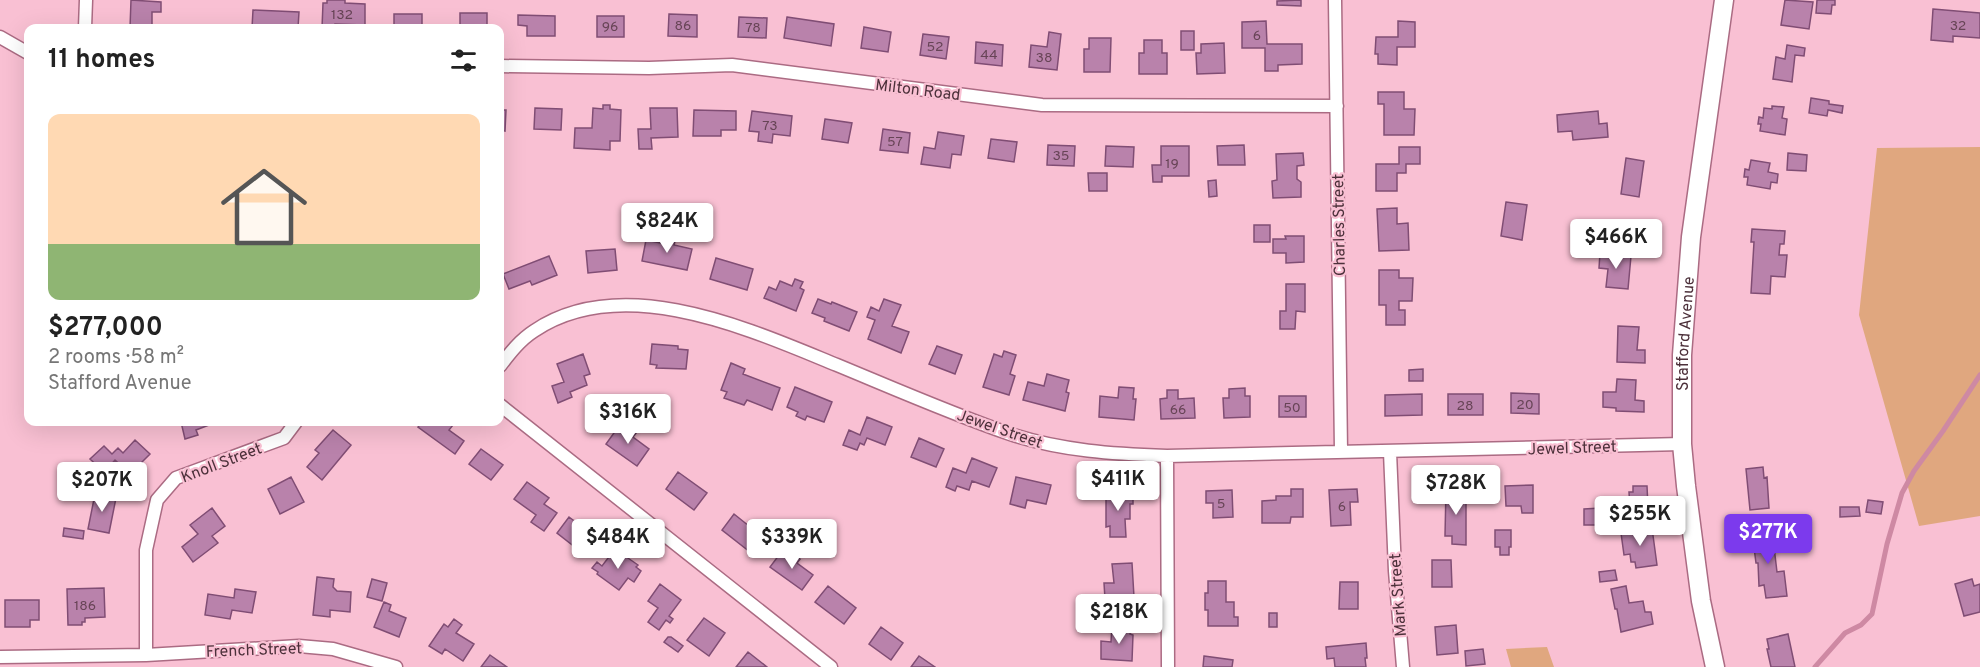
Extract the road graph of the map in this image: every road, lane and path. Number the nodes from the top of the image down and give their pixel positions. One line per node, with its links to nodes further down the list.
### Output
1 (86, 0): 4 (street)
2 (1335, 0): 8 (street, Charles Street)
3 (1724, 0): 12 (main road, Stafford Avenue)
4 (86, 24)
5 (0, 37): 6 (street)
6 (24, 51)
7 (504, 66): 8 (street, Milton Road)
8 (1337, 106): 13 (street, Charles Street)
9 (504, 362): 15 (street, Jewel Street)
10 (504, 408): 19 (street)
11 (293, 426): 16 (street, Knoll Street)
12 (1682, 444): 14 (street, Jewel Street); 22 (main road, Stafford Avenue)
13 (1341, 451): 14 (street, Jewel Street); 15 (street, Jewel Street)
14 (1390, 452): 21 (street, Mark Street)
15 (1167, 456): 20 (street)
16 (146, 655): 17 (street, French Street); 18 (street, French Street)
17 (0, 657)
18 (396, 667)
19 (831, 667)
20 (1168, 667)
21 (1403, 667)
22 (1715, 667)

